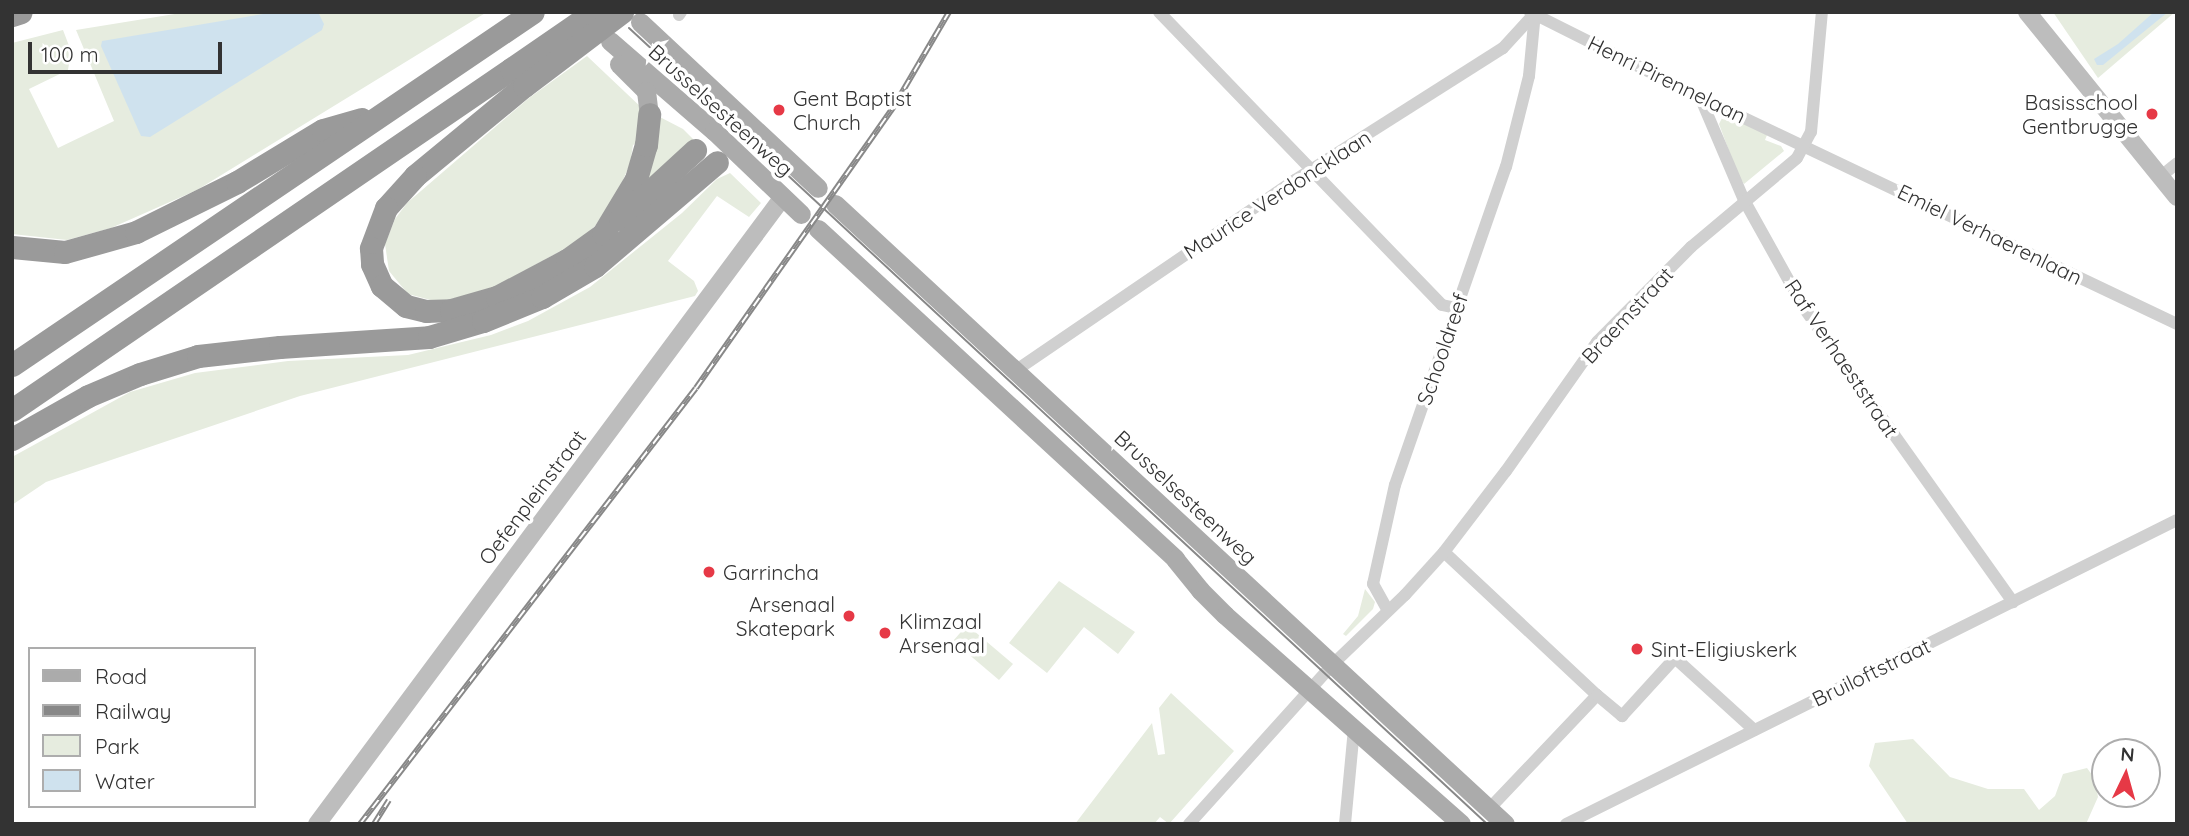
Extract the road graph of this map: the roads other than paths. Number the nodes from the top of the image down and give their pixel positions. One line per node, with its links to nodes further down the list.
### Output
1 (21, 12): 8 (highway)
2 (533, 12): 13 (highway)
3 (594, 12): 10 (highway, bridge)
4 (1159, 12): 20 (street)
5 (1822, 12): 16 (street, Braemstraat)
6 (2028, 12): 21 (street)
7 (1533, 13): 11 (street, Henri Pirennelaan); 20 (street, Maurice Verdoncklaan); 31 (street, Schooldreef)
8 (12, 15)
9 (631, 17): 10 (highway, bridge); 12 (main road, Brusselsesteenweg)
10 (517, 78): 29 (highway); 35 (highway)
11 (1700, 97): 16 (street, Henri Pirennelaan); 25 (street, Raf Verhaeststraat)
12 (735, 113): 15 (main road); 18 (main road); 22 (main road, Brusselsesteenweg)
13 (381, 114): 30 (highway); 33 (highway)
14 (649, 114): 15 (main road, Brusselsesteenweg); 29 (highway)
15 (714, 131): 17 (main road); 18 (main road, Brusselsesteenweg)
16 (1804, 144): 25 (street, Braemstraat); 32 (street, Emiel Verhaerenlaan)
17 (695, 150): 29 (highway)
18 (724, 155): 23 (main road, Brusselsesteenweg); 36 (highway)
19 (2177, 163): 21 (street)
20 (1310, 170): 31 (street); 34 (street, Maurice Verdoncklaan)
21 (2160, 177): 24 (street)
22 (818, 188)
23 (783, 197): 27 (main road, Brusselsesteenweg); 47 (street, Oefenpleinstraat)
24 (2177, 197)
25 (1744, 200): 38 (street, Braemstraat); 39 (street, Raf Verhaeststraat)
26 (835, 204): 34 (main road, Brusselsesteenweg)
27 (801, 214)
28 (818, 229): 42 (main road)
29 (604, 234)
30 (12, 247)
31 (1456, 308): 40 (street, Schooldreef)
32 (2177, 324)
33 (12, 365)
34 (1015, 370): 41 (main road, Brusselsesteenweg)
35 (12, 410)
36 (12, 439)
37 (2177, 520): 39 (street, Bruiloftstraat)
38 (1444, 552): 40 (street, Braemstraat); 43 (street)
39 (2013, 603): 45 (street, Bruiloftstraat)
40 (1387, 609): 41 (street)
41 (1333, 664): 42 (street); 46 (main road, Brusselsesteenweg)
42 (1308, 690): 44 (main road); 48 (street)
43 (1597, 695): 45 (street); 46 (street)
44 (1354, 728): 49 (street); 50 (main road)
45 (1754, 730): 52 (street, Bruiloftstraat)
46 (1489, 809): 51 (main road, Brusselsesteenweg)
47 (317, 824)
48 (1189, 824)
49 (1345, 824)
50 (1461, 824)
51 (1505, 824)
52 (1566, 824)

